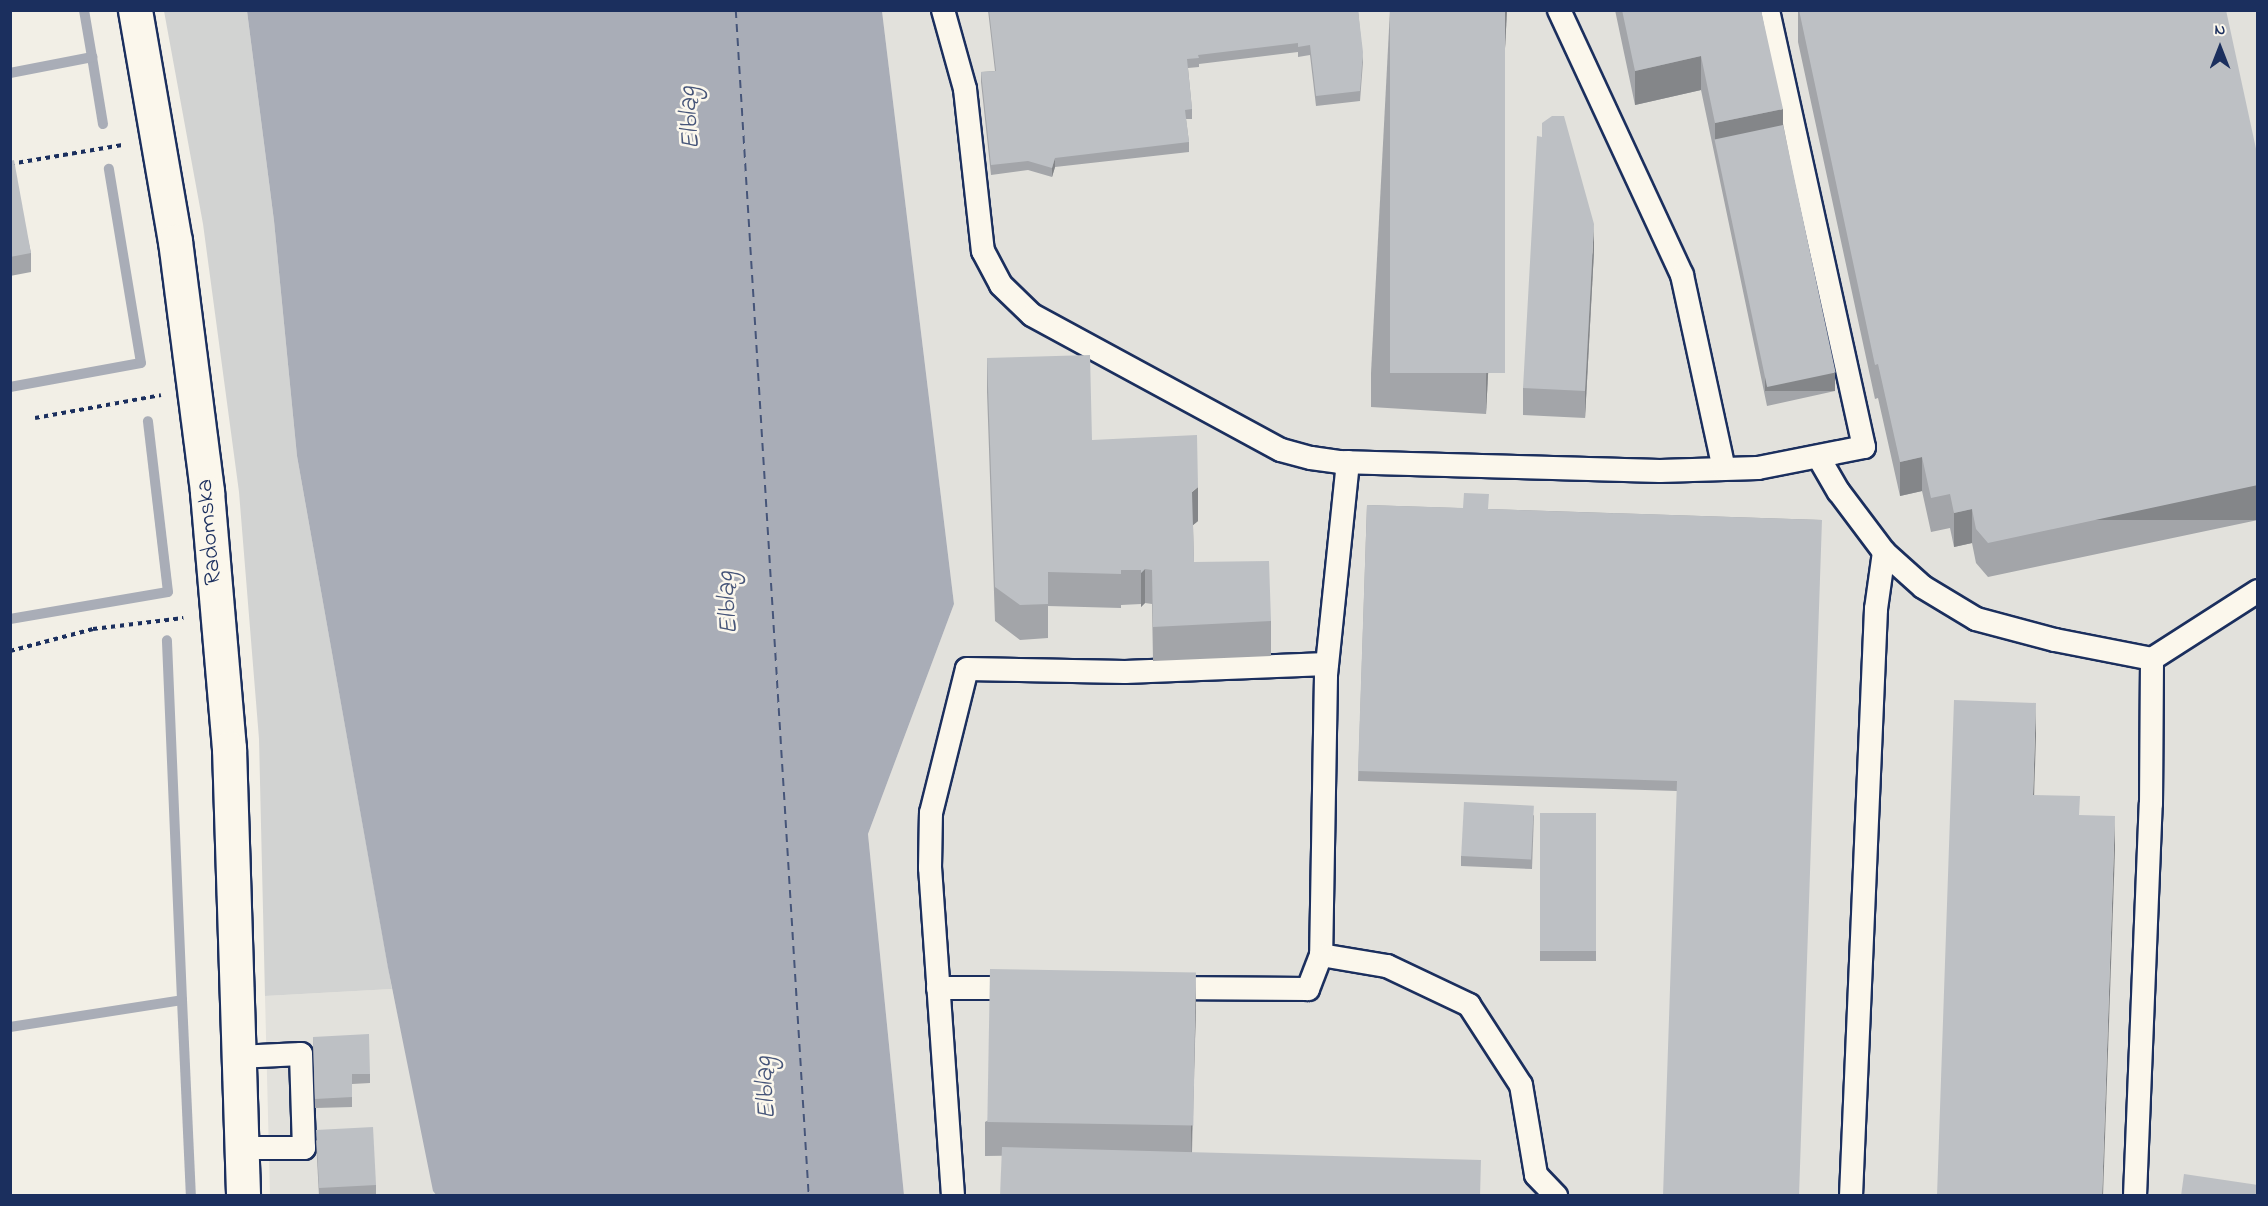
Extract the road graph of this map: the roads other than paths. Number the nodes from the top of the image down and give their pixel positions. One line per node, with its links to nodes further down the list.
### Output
1 (135, 10): 16 (street, Radomska)
2 (943, 10): 6 (lane)
3 (1559, 10): 7 (lane)
4 (1768, 10): 5 (lane)
5 (1819, 458): 7 (lane); 8 (lane)
6 (1348, 462): 7 (lane); 11 (lane)
7 (1724, 469)
8 (1884, 552): 10 (lane); 21 (lane)
9 (2258, 591): 10 (lane)
10 (2152, 659): 22 (lane)
11 (1328, 664): 12 (lane); 14 (lane)
12 (1321, 955): 13 (lane); 20 (lane)
13 (1143, 987)
14 (938, 988): 15 (lane); 19 (lane)
15 (1041, 988)
16 (237, 1057): 17 (street, Radomska); 17 (lane)
17 (241, 1148): 18 (street, Radomska)
18 (243, 1196)
19 (953, 1196)
20 (1556, 1196)
21 (1851, 1196)
22 (2135, 1196)

